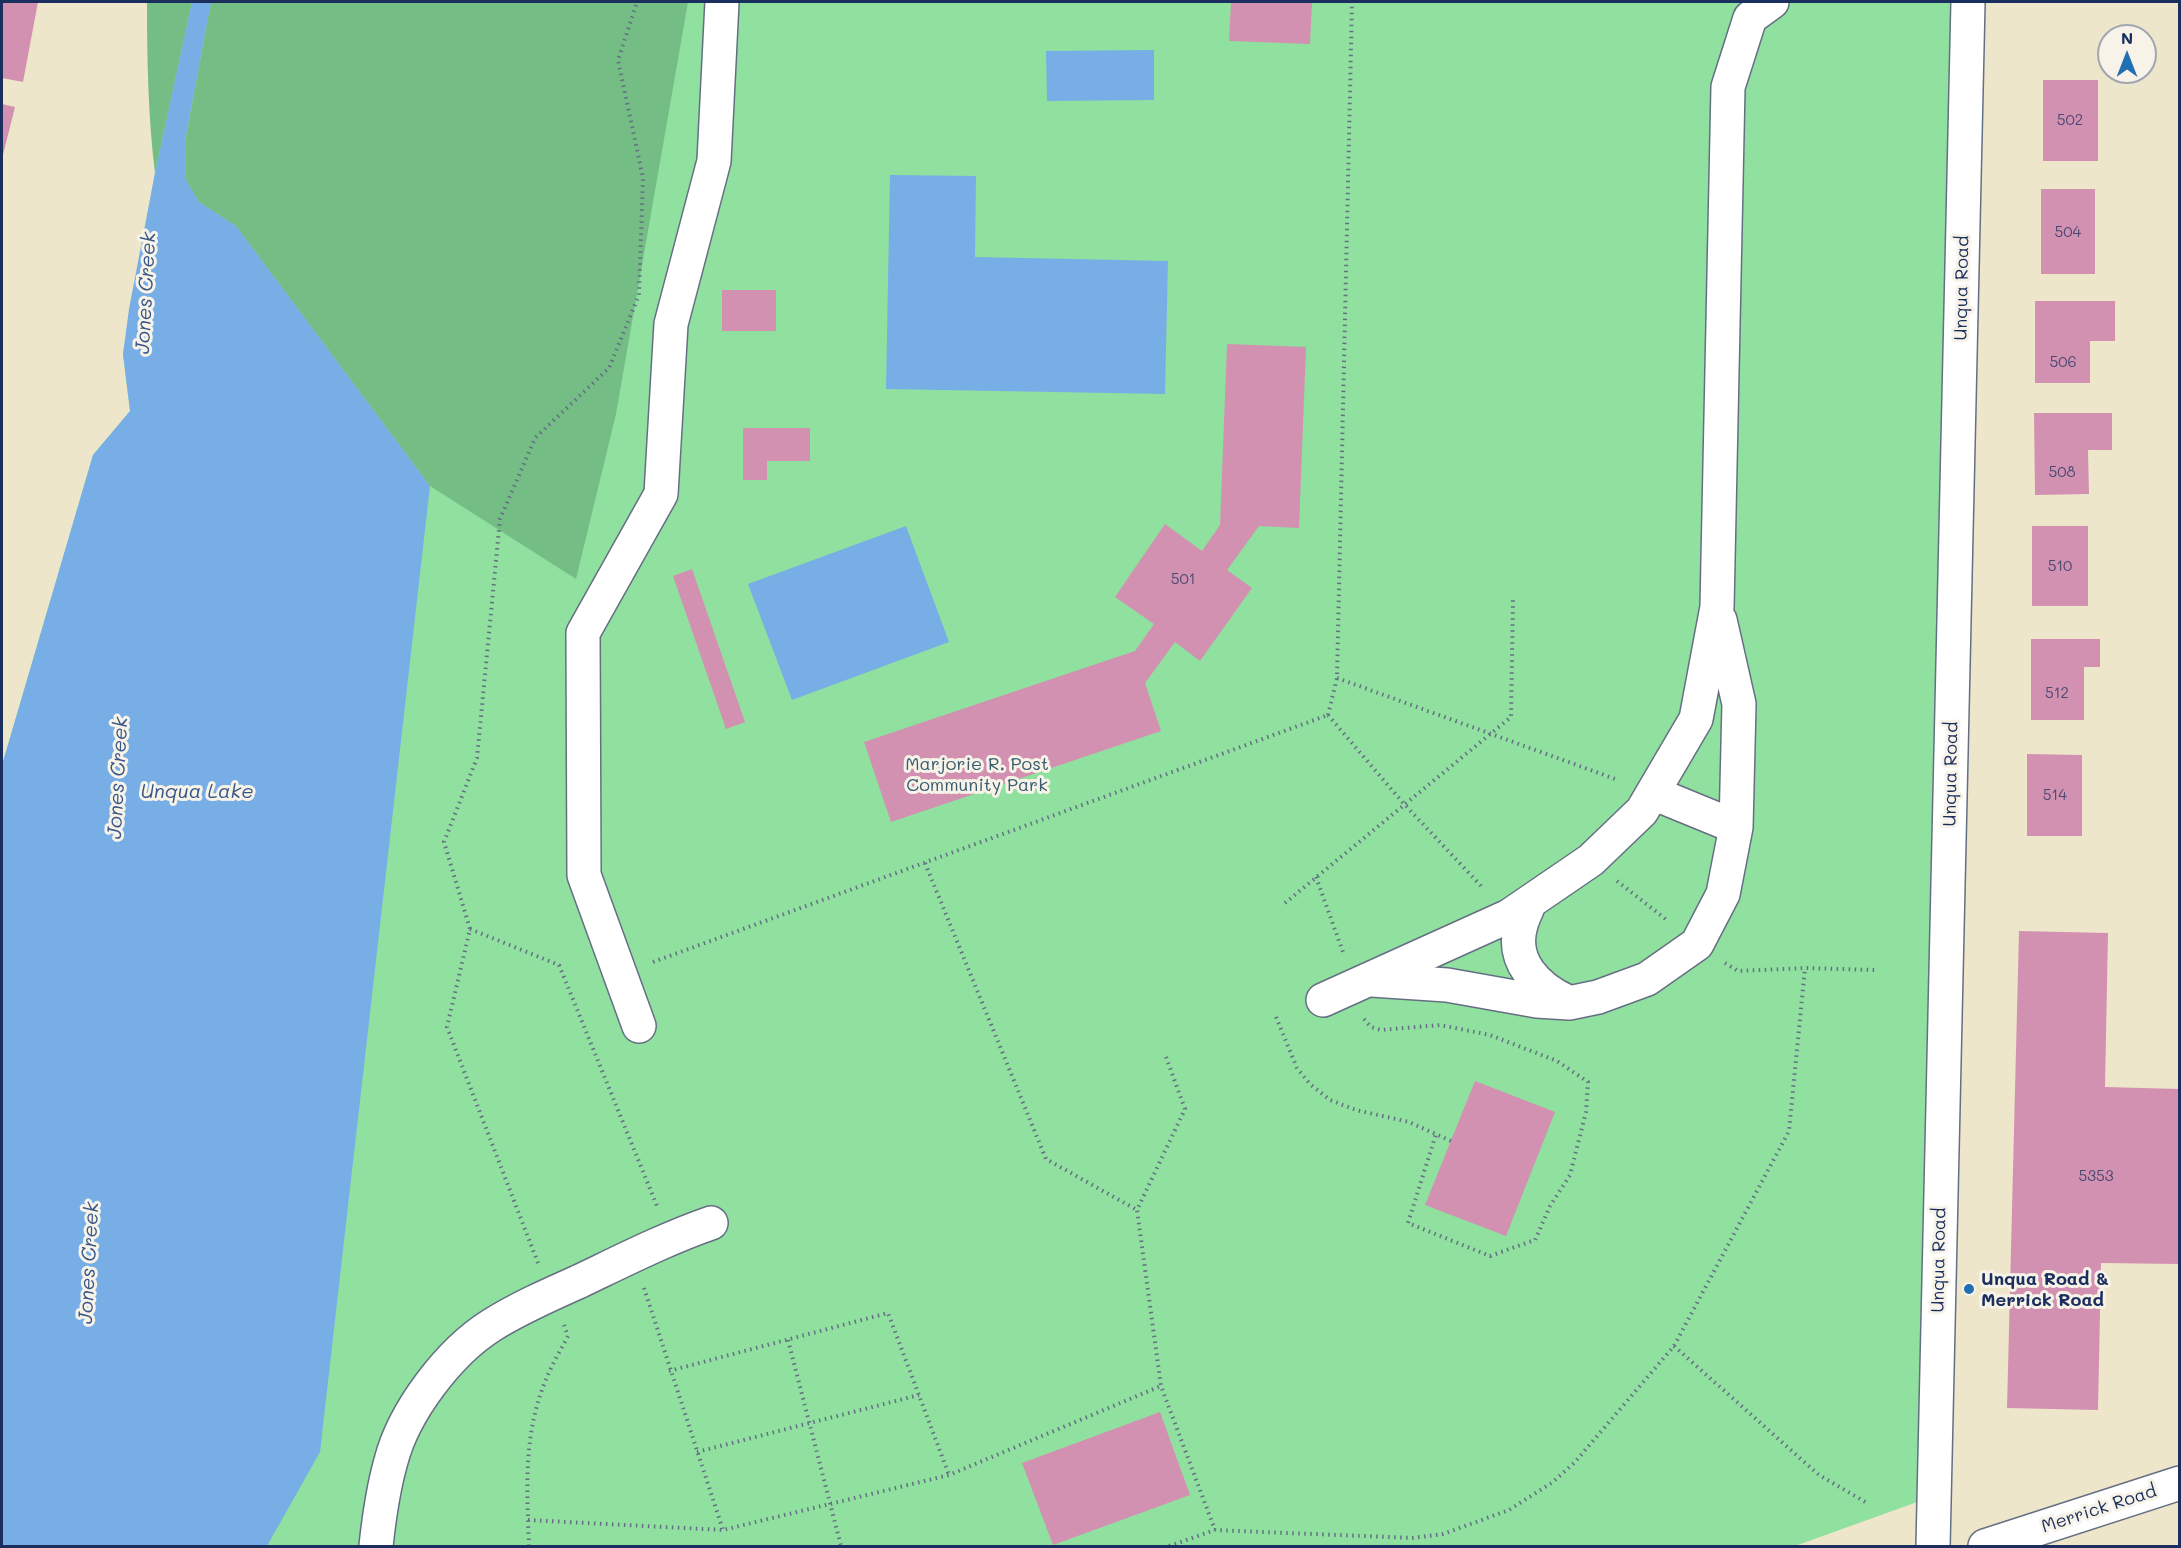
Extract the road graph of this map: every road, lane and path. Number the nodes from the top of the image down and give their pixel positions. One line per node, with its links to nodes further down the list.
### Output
1 (637, 2): 17 (path)
2 (722, 2): 19 (street)
3 (1352, 2): 8 (path)
4 (1772, 2): 7 (street)
5 (1968, 2): 52 (street, Unqua Road)
6 (1513, 600): 10 (path)
7 (1717, 607): 11 (street); 13 (street)
8 (1337, 678): 9 (path); 10 (path)
9 (1328, 716): 12 (path); 14 (path)
10 (1490, 733): 11 (path); 12 (path)
11 (1653, 793): 13 (street); 16 (street)
12 (1404, 804): 15 (path); 16 (path)
13 (1736, 827): 22 (street)
14 (925, 863): 19 (path); 29 (path)
15 (1286, 903)
16 (1519, 909): 20 (street); 22 (street)
17 (470, 929): 30 (path); 33 (path)
18 (1805, 968): 35 (path)
19 (620, 974): 24 (street)
20 (1367, 980): 21 (street); 22 (street)
21 (1323, 1000)
22 (1569, 1003)
23 (1276, 1017): 27 (path)
24 (639, 1026)
25 (1166, 1057): 29 (path)
26 (1588, 1082): 27 (path)
27 (1436, 1134): 28 (path)
28 (1450, 1141)
29 (1137, 1210): 37 (path)
30 (659, 1211)
31 (711, 1223): 32 (street)
32 (633, 1255): 33 (street); 36 (path)
33 (551, 1294): 45 (path); 48 (street)
34 (788, 1340): 36 (path); 38 (path); 39 (path)
35 (1674, 1346): 43 (path); 47 (path)
36 (669, 1371): 40 (path)
37 (1161, 1386): 41 (path); 47 (path)
38 (919, 1395): 39 (path); 41 (path)
39 (808, 1424): 40 (path); 44 (path)
40 (697, 1452): 46 (path)
41 (949, 1475): 44 (path)
42 (2180, 1483): 53 (street, Merrick Road)
43 (1867, 1503)
44 (830, 1504): 46 (path); 50 (path)
45 (528, 1520): 46 (path); 49 (path)
46 (723, 1530)
47 (1215, 1530): 51 (path)
48 (376, 1546)
49 (529, 1546)
50 (841, 1546)
51 (1168, 1546)
52 (1933, 1546)
53 (1985, 1546)

